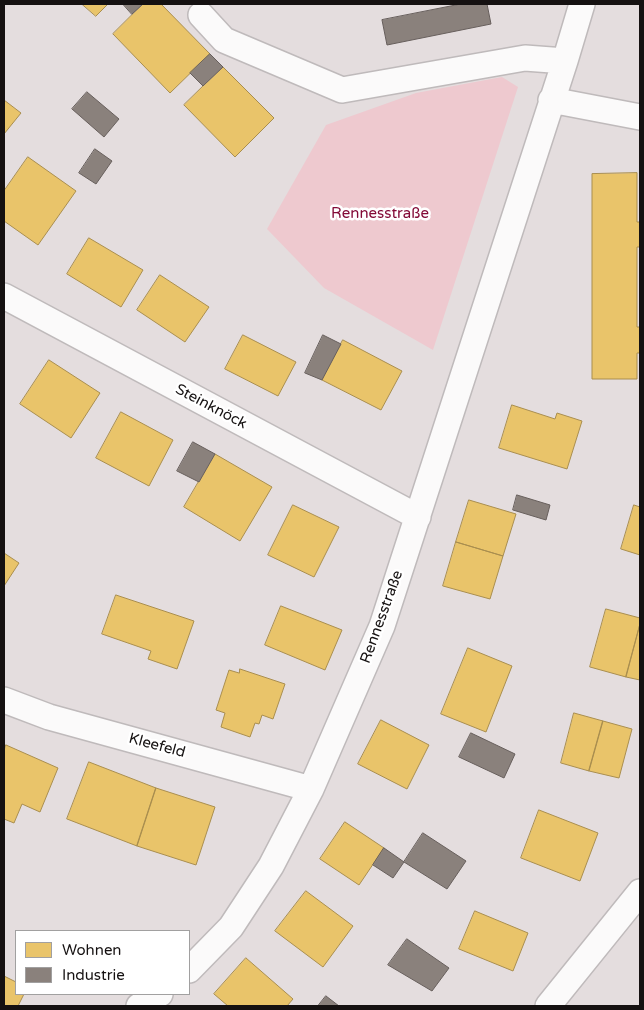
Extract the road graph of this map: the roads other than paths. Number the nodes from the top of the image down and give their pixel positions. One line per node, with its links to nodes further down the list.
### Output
1 (582, 4): 3 (street, Rennesstraße)
2 (201, 15): 3 (street)
3 (565, 61): 4 (street, Rennesstraße)
4 (551, 100): 5 (street); 7 (street, Rennesstraße)
5 (640, 117)
6 (4, 296): 7 (street, Steinknöck)
7 (418, 517): 9 (street, Rennesstraße)
8 (4, 700): 9 (street, Kleefeld)
9 (311, 788): 11 (street, Rennesstraße)
10 (640, 892): 14 (street)
11 (190, 969)
12 (158, 995): 13 (street)
13 (139, 1006)
14 (548, 1006)

